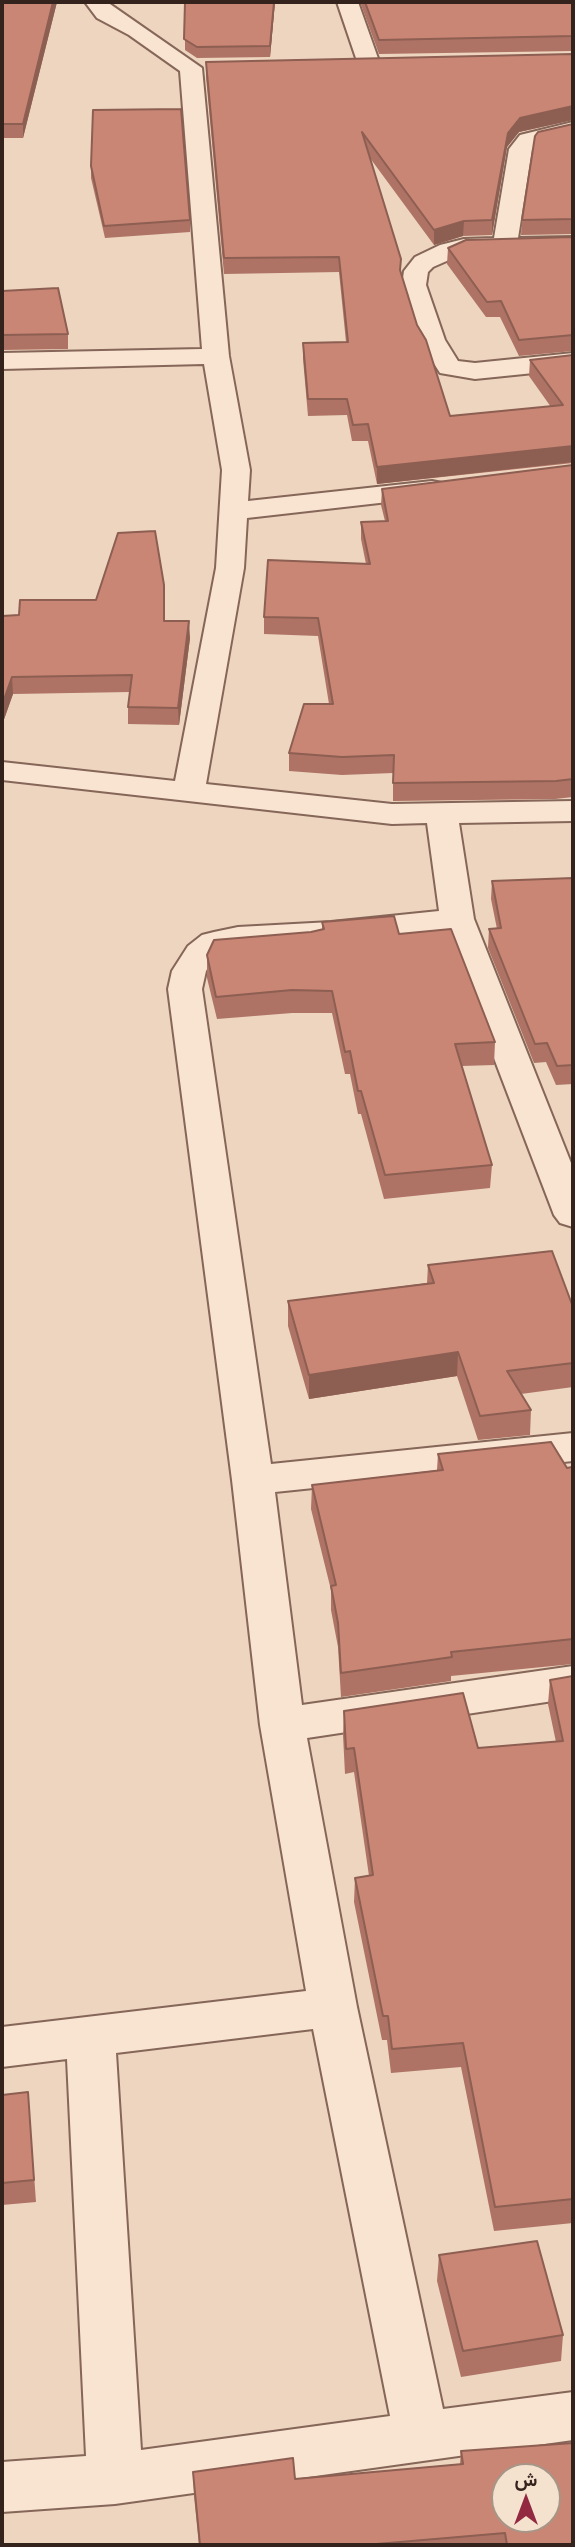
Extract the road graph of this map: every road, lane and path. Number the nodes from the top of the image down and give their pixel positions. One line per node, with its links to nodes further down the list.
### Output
1 (96, 2): 7 (street)
2 (347, 2): 4 (street)
3 (395, 63): 4 (street)
4 (369, 64): 5 (street)
5 (342, 65)
6 (218, 67): 7 (street)
7 (191, 68): 11 (street)
8 (573, 129): 10 (street)
9 (573, 244): 10 (street)
10 (505, 246): 13 (street)
11 (216, 356): 12 (street); 15 (street)
12 (2, 361)
13 (573, 361)
14 (464, 485): 15 (street)
15 (232, 511): 17 (street)
16 (2, 771): 17 (street)
17 (189, 792): 19 (street)
18 (573, 811): 19 (street)
19 (442, 814): 20 (street)
20 (457, 919): 21 (street); 23 (street)
21 (573, 1216)
22 (573, 1447): 23 (street)
23 (253, 1480): 25 (street)
24 (573, 1682): 25 (street)
25 (282, 1725): 26 (street)
26 (333, 2007): 27 (street); 30 (street)
27 (90, 2036): 28 (street); 31 (street)
28 (2, 2047)
29 (573, 2416): 30 (street)
30 (422, 2438): 31 (street)
31 (115, 2479): 32 (street)
32 (2, 2487)

